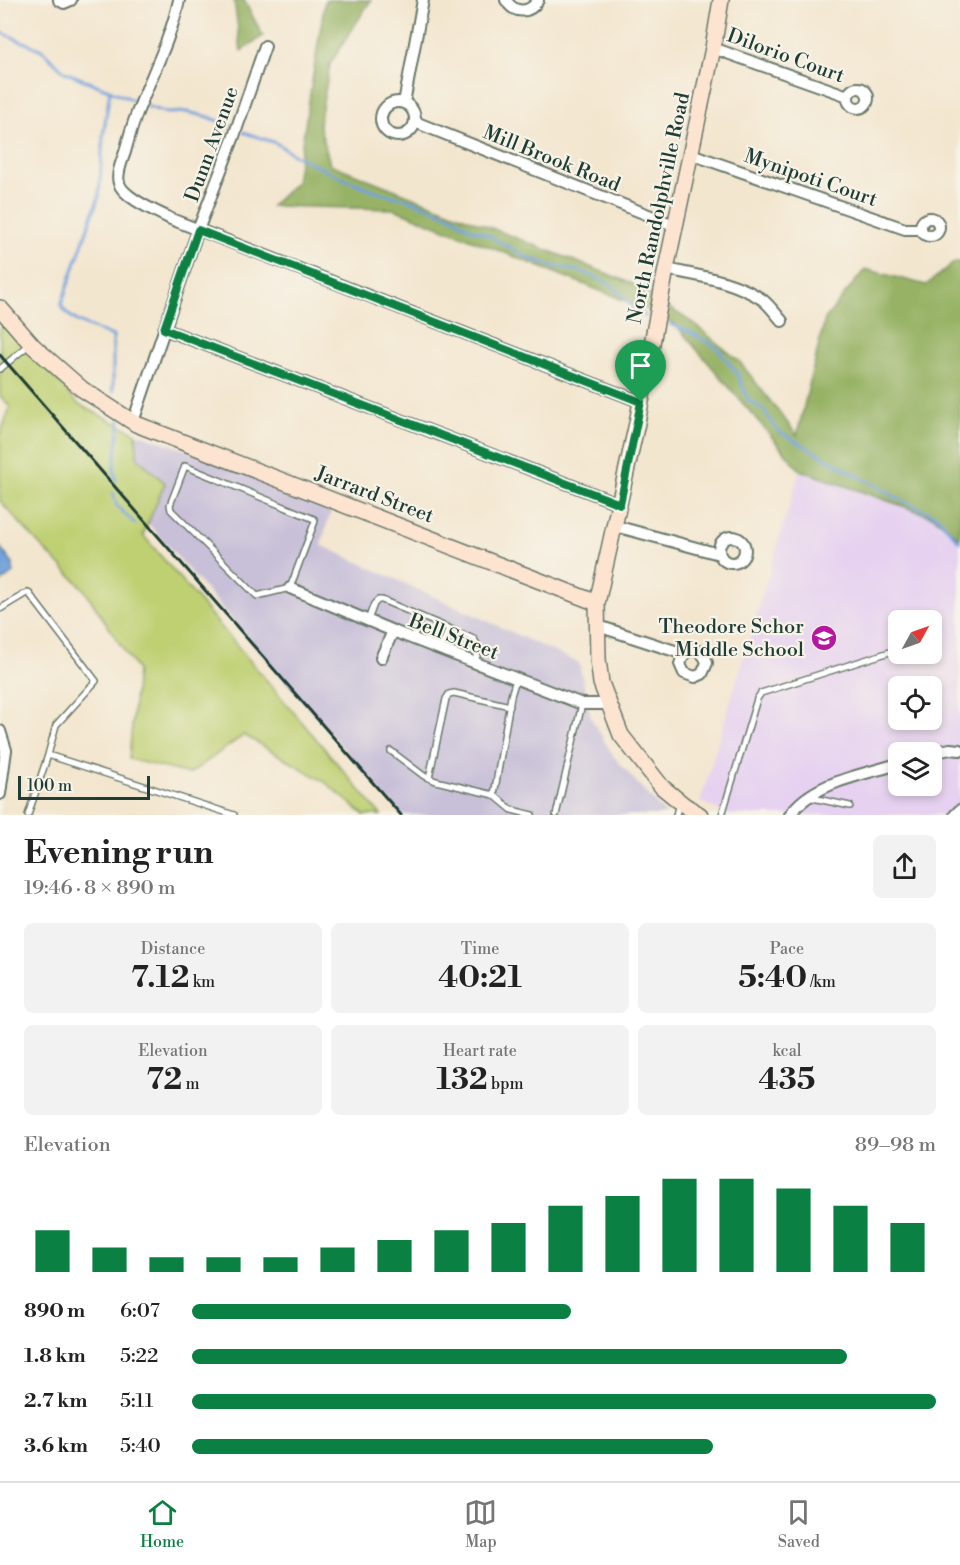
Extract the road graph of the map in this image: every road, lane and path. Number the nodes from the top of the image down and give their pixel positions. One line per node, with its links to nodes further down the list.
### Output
1 (59, 0): 2 (street)
2 (71, 0)
3 (179, 0): 15 (street)
4 (423, 0): 11 (street)
5 (506, 0): 6 (street)
6 (538, 0)
7 (721, 0): 9 (street, North Randolphville Road)
8 (265, 46): 15 (street, Dunn Avenue)
9 (713, 48): 10 (street, Dilorio Court); 13 (street, North Randolphville Road)
10 (848, 96)
11 (404, 103): 12 (street); 12 (street)
12 (415, 122): 14 (street, Mill Brook Road)
13 (691, 154): 14 (street, North Randolphville Road); 16 (street, Mynipoti Court)
14 (675, 226): 17 (street, North Randolphville Road)
15 (198, 230): 20 (street, Dunn Avenue); 23 (street)
16 (921, 230)
17 (666, 269): 19 (street); 23 (street, North Randolphville Road)
18 (0, 308): 21 (street, Jarrard Street)
19 (782, 321)
20 (164, 329): 24 (street, Dunn Avenue); 25 (street)
21 (31, 343): 22 (lane); 24 (street, Jarrard Street)
22 (0, 369)
23 (641, 402): 25 (street, North Randolphville Road)
24 (136, 424): 29 (street, Jarrard Street)
25 (620, 504): 26 (street, North Randolphville Road)
26 (615, 526): 27 (street); 29 (street, North Randolphville Road)
27 (719, 554)
28 (290, 588): 28 (lane); 32 (street, Bell Street)
29 (597, 603): 33 (street, North Randolphville Road)
30 (0, 609): 50 (lane)
31 (421, 617): 32 (lane); 34 (lane); 36 (lane)
32 (368, 620): 35 (street, Bell Street)
33 (598, 626): 39 (street); 44 (street, North Randolphville Road)
34 (449, 628): 37 (lane); 41 (lane)
35 (393, 631): 36 (street, Bell Street); 40 (street)
36 (412, 639): 37 (street, Bell Street)
37 (441, 650): 41 (street, Bell Street)
38 (888, 653): 64 (lane)
39 (684, 654)
40 (381, 658)
41 (475, 663): 42 (street, Bell Street)
42 (516, 679): 43 (street, Bell Street); 45 (lane)
43 (582, 704): 44 (street, Bell Street); 62 (lane)
44 (608, 704): 57 (street, North Randolphville Road)
45 (510, 706): 52 (lane); 54 (lane)
46 (0, 731): 53 (street)
47 (960, 750): 49 (street)
48 (392, 751): 52 (lane)
49 (942, 751)
50 (48, 755): 59 (lane); 60 (lane)
51 (888, 767): 55 (street)
52 (429, 778): 54 (lane)
53 (0, 794)
54 (494, 795): 61 (lane)
55 (806, 797): 56 (lane); 65 (street)
56 (850, 806)
57 (677, 808): 63 (street, North Randolphville Road)
58 (960, 810): 66 (street)
59 (28, 815)
60 (234, 815)
61 (532, 815)
62 (555, 815)
63 (700, 815)
64 (722, 815)
65 (790, 815)
66 (955, 815)

